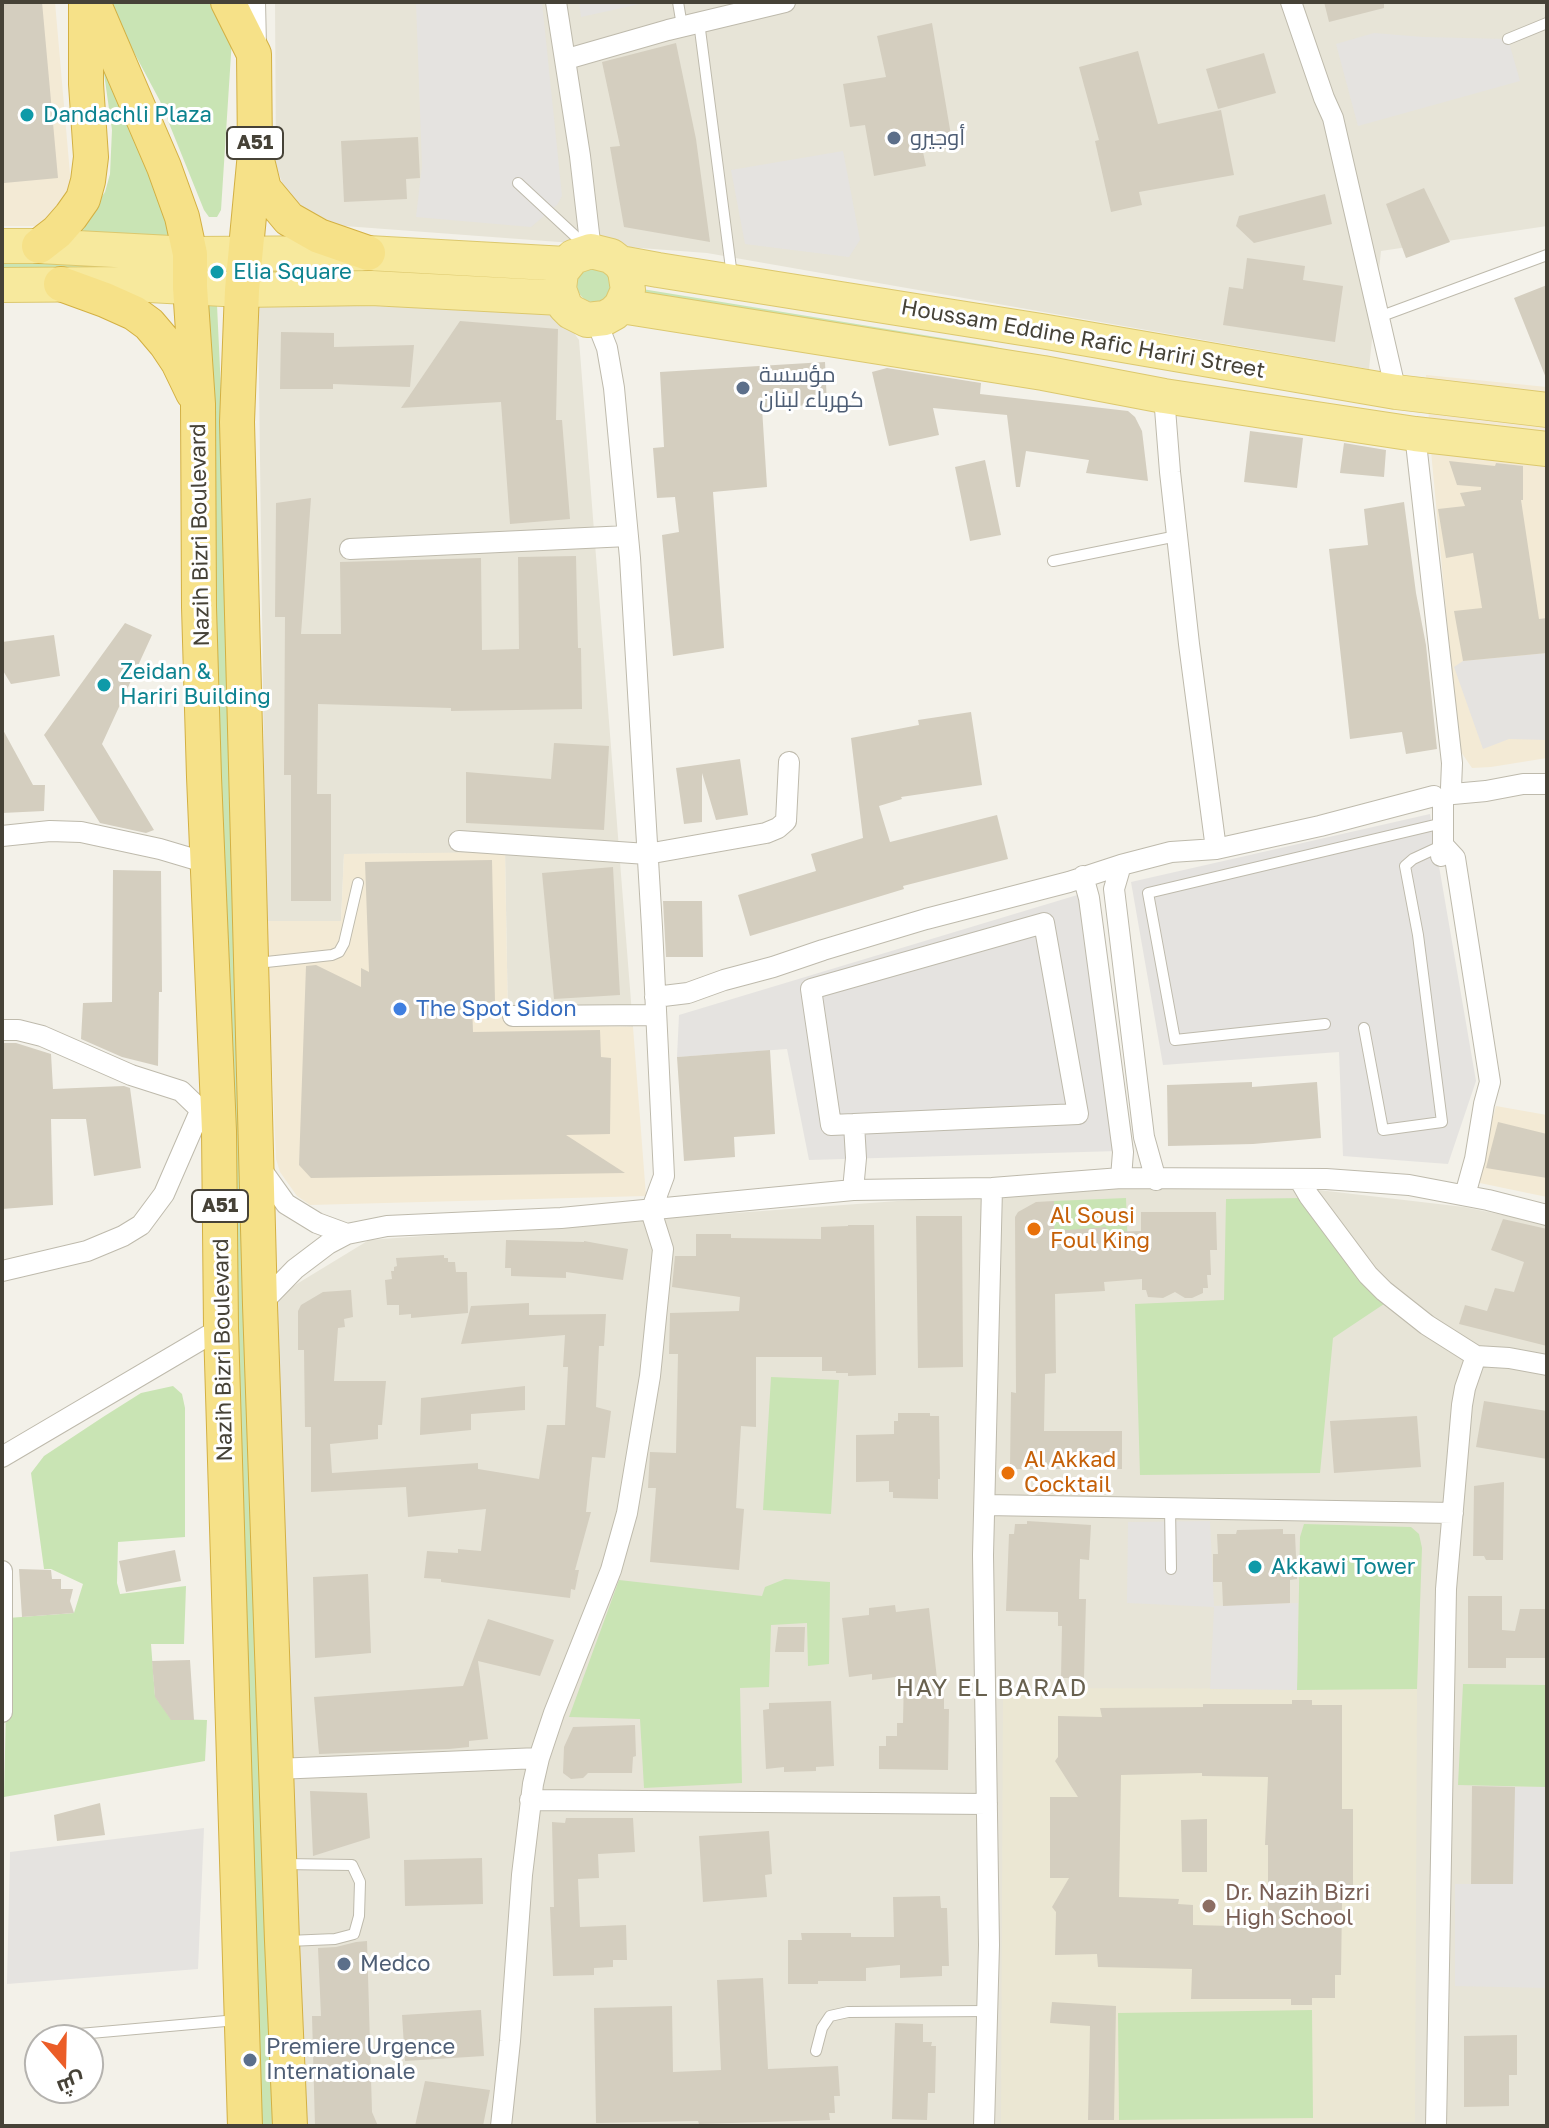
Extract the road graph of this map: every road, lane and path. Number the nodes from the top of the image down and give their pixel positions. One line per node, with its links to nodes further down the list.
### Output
1 (86, 2): 17 (highway)
2 (93, 2): 22 (highway, A51)
3 (228, 2): 12 (highway, A51)
4 (252, 2): 12 (street)
5 (556, 2): 13 (street)
6 (678, 2): 10 (lane)
7 (785, 2): 10 (street)
8 (1291, 2): 29 (street)
9 (1547, 23): 11 (lane)
10 (690, 24): 13 (street); 23 (lane)
11 (1508, 39)
12 (254, 54): 14 (highway, A51)
13 (567, 59): 21 (street)
14 (255, 153): 18 (highway, A51); 19 (highway)
15 (518, 183): 21 (lane)
16 (2, 246): 17 (main road, Houssam Eddine Rafic Hariri Street)
17 (39, 246): 22 (main road, Houssam Eddine Rafic Hariri Street)
18 (246, 253): 19 (main road, Houssam Eddine Rafic Hariri Street); 22 (main road, Houssam Eddine Rafic Hariri Street); 26 (highway, A51)
19 (368, 253): 21 (main road, Houssam Eddine Rafic Hariri Street)
20 (1547, 255): 29 (lane)
21 (592, 259): 23 (main road, Houssam Eddine Rafic Hariri Street); 27 (main road); 28 (main road)
22 (190, 270): 24 (main road, Houssam Eddine Rafic Hariri Street); 26 (main road, Houssam Eddine Rafic Hariri Street); 34 (highway, Nazih Bizri Boulevard / A51)
23 (733, 282): 30 (main road, Houssam Eddine Rafic Hariri Street)
24 (61, 284): 25 (main road, Houssam Eddine Rafic Hariri Street); 34 (highway)
25 (2, 285)
26 (242, 290): 27 (main road, Houssam Eddine Rafic Hariri Street); 54 (highway, Nazih Bizri Boulevard / A51)
27 (561, 298): 28 (main road)
28 (608, 313): 31 (main road, Houssam Eddine Rafic Hariri Street); 38 (street)
29 (1379, 317): 32 (street)
30 (1041, 331): 31 (main road); 32 (main road, Houssam Eddine Rafic Hariri Street)
31 (1043, 373): 33 (main road, Houssam Eddine Rafic Hariri Street)
32 (1396, 392): 35 (main road, Houssam Eddine Rafic Hariri Street)
33 (1164, 396): 36 (main road, Houssam Eddine Rafic Hariri Street); 39 (street)
34 (198, 404): 50 (highway, Nazih Bizri Boulevard / A51)
35 (1547, 410)
36 (1415, 434): 37 (main road, Houssam Eddine Rafic Hariri Street); 44 (street)
37 (1547, 449)
38 (628, 536): 40 (street); 49 (street)
39 (1177, 536): 41 (lane); 48 (street)
40 (350, 549)
41 (1053, 561)
42 (789, 762): 49 (street)
43 (1547, 784): 44 (street)
44 (1445, 801): 47 (street); 48 (street); 57 (lane)
45 (2, 836): 50 (street)
46 (459, 841): 49 (street)
47 (1443, 845): 58 (lane); 68 (street)
48 (1216, 849): 51 (street)
49 (647, 854): 55 (street)
50 (207, 863): 60 (highway, Nazih Bizri Boulevard / A51)
51 (1121, 865): 52 (street); 65 (street)
52 (1083, 876): 55 (street); 63 (street)
53 (358, 883): 54 (lane)
54 (251, 964): 62 (highway, Nazih Bizri Boulevard / A51)
55 (655, 1006): 56 (street); 69 (street)
56 (513, 1016)
57 (1325, 1024)
58 (1364, 1028)
59 (2, 1030): 60 (street)
60 (210, 1120): 72 (street); 74 (highway, Nazih Bizri Boulevard / A51)
61 (854, 1124): 61 (street); 67 (street)
62 (255, 1161): 71 (street); 73 (highway, Nazih Bizri Boulevard / A51)
63 (1121, 1178): 65 (street); 66 (street)
64 (1299, 1179): 65 (street); 68 (street); 75 (street)
65 (1156, 1180)
66 (992, 1188): 67 (street); 78 (street)
67 (853, 1190): 69 (street)
68 (1465, 1195): 70 (street)
69 (651, 1211): 71 (street); 84 (street)
70 (1547, 1215)
71 (347, 1234): 73 (street)
72 (2, 1271)
73 (260, 1305): 85 (highway, Nazih Bizri Boulevard / A51)
74 (221, 1328): 77 (street); 91 (highway, Nazih Bizri Boulevard / A51)
75 (1476, 1356): 76 (street); 80 (street)
76 (1547, 1365)
77 (2, 1457)
78 (985, 1505): 79 (street); 87 (street)
79 (1170, 1508): 80 (street); 81 (lane)
80 (1453, 1513): 98 (street)
81 (1171, 1569)
82 (2, 1571): 83 (street)
83 (2, 1712)
84 (539, 1758): 85 (street); 86 (street)
85 (276, 1769): 88 (highway, Nazih Bizri Boulevard / A51)
86 (530, 1800): 87 (street); 96 (street)
87 (987, 1804): 90 (street)
88 (280, 1864): 89 (highway, Nazih Bizri Boulevard / A51); 89 (lane)
89 (282, 1941): 95 (highway, Nazih Bizri Boulevard / A51)
90 (987, 2011): 93 (lane); 97 (street)
91 (241, 2020): 92 (lane); 94 (highway, Nazih Bizri Boulevard / A51)
92 (104, 2032)
93 (816, 2051)
94 (245, 2126)
95 (290, 2126)
96 (501, 2126)
97 (984, 2126)
98 (1436, 2126)

